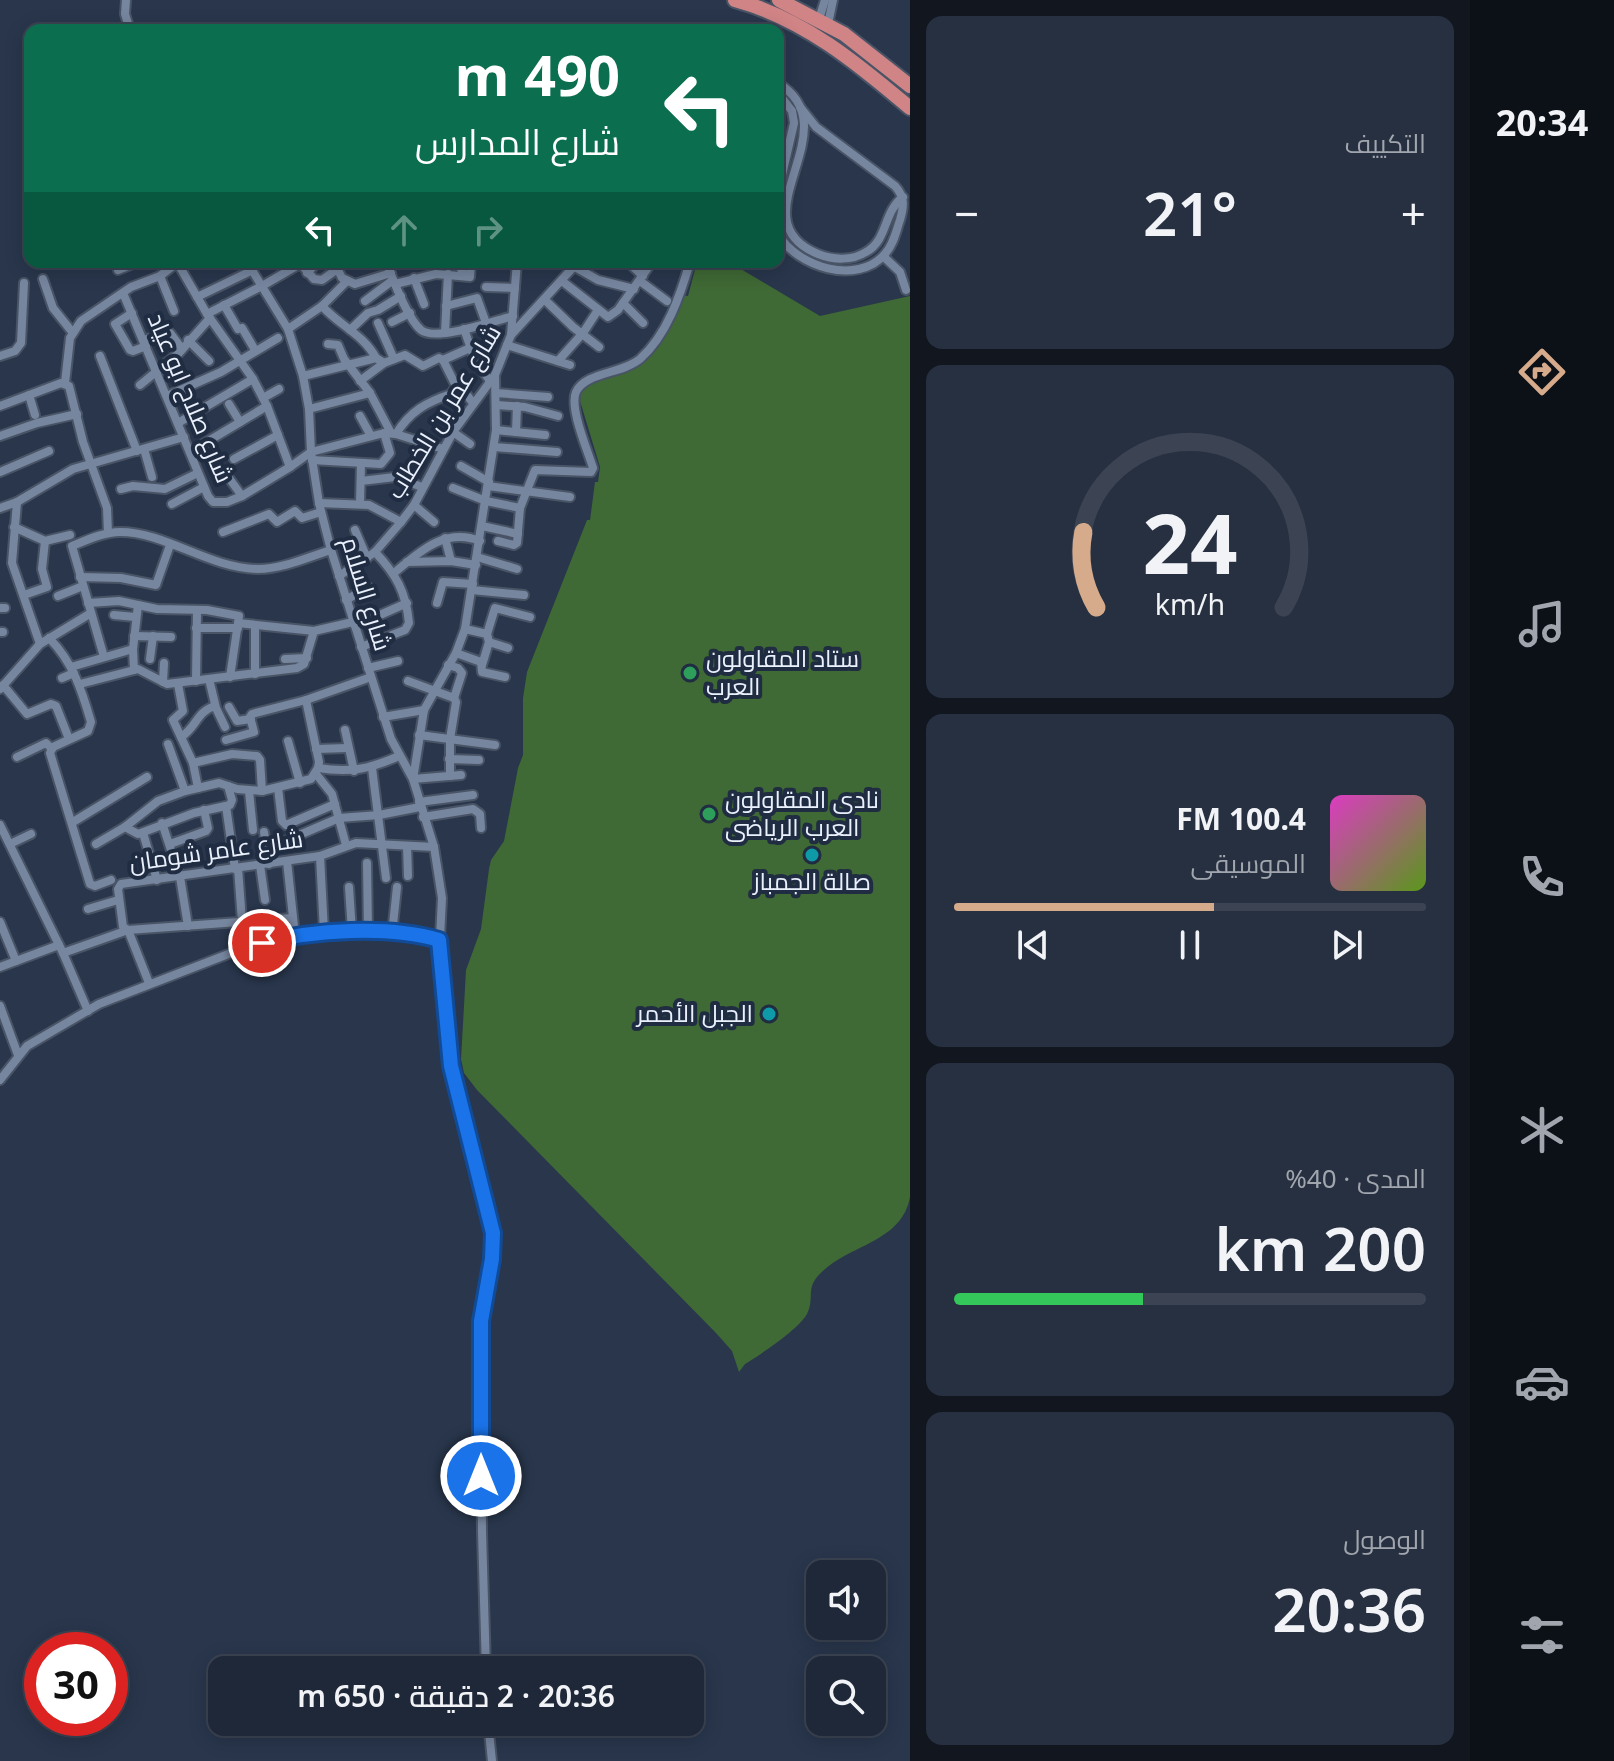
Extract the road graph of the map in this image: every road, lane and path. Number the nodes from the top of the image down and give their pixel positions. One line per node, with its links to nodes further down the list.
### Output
1 (126, 0): 7 (street)
2 (735, 0): 12 (highway)
3 (779, 0): 6 (highway)
4 (825, 0): 6 (street)
5 (833, 0): 6 (street)
6 (823, 22): 8 (highway)
7 (128, 24)
8 (910, 86)
9 (784, 98): 11 (street)
10 (784, 100): 13 (street)
11 (800, 107): 14 (street); 16 (street)
12 (910, 108)
13 (794, 126): 14 (street); 15 (street)
14 (805, 131): 17 (street)
15 (784, 167)
16 (903, 197): 20 (street); 21 (street)
17 (784, 213)
18 (784, 225): 21 (street)
19 (784, 243): 42 (street)
20 (883, 256): 42 (street); 57 (street)
21 (842, 258): 42 (street)
22 (123, 268): 41 (street)
23 (170, 268): 45 (street)
24 (181, 268): 60 (street)
25 (247, 268): 60 (street)
26 (251, 268): 54 (street, شارع السلام)
27 (292, 268): 54 (street)
28 (304, 268): 43 (street)
29 (312, 268): 43 (street)
30 (333, 268): 43 (street)
31 (337, 268): 50 (street)
32 (388, 268): 49 (street)
33 (461, 268): 46 (street)
34 (469, 268): 46 (street)
35 (517, 268): 56 (street)
36 (573, 268): 51 (street, شارع عمر بن الخطاب)
37 (582, 268): 52 (street)
38 (631, 268): 52 (street)
39 (648, 268): 52 (street)
40 (688, 268): 166 (street)
41 (118, 270)
42 (843, 270)
43 (307, 273)
44 (448, 274): 46 (street); 47 (street); 68 (street)
45 (160, 276): 58 (street); 70 (street)
46 (467, 277)
47 (414, 278): 49 (street); 65 (street)
48 (43, 279): 82 (street)
49 (393, 279): 50 (street); 59 (street); 62 (street)
50 (347, 281): 67 (street)
51 (562, 281): 61 (street, شارع عمر بن الخطاب); 69 (street)
52 (639, 282): 63 (street); 64 (street)
53 (24, 283): 95 (street)
54 (262, 286): 66 (street); 79 (street, شارع السلام)
55 (486, 287): 56 (street)
56 (515, 288): 74 (street)
57 (906, 290)
58 (123, 293): 71 (street, شارع صلاح ابو عياد); 82 (street)
59 (401, 296): 72 (street); 81 (street)
60 (197, 297): 73 (street)
61 (545, 300): 84 (street); 85 (street, شارع عمر بن الخطاب)
62 (365, 301)
63 (667, 301)
64 (623, 303): 69 (street); 78 (street)
65 (424, 304)
66 (224, 305): 73 (street); 94 (street)
67 (322, 306): 79 (street); 81 (street)
68 (446, 306): 77 (street); 83 (street)
69 (598, 310): 84 (street)
70 (174, 311)
71 (132, 313): 88 (street, شارع صلاح ابو عياد); 88 (street)
72 (410, 313): 75 (street); 83 (street)
73 (209, 316): 87 (street); 97 (street)
74 (513, 316): 77 (street); 85 (street)
75 (392, 322)
76 (378, 323): 98 (street)
77 (486, 323): 80 (street)
78 (643, 323)
79 (288, 329): 106 (street, شارع السلام)
80 (464, 329): 83 (street); 92 (street)
81 (350, 330): 99 (street)
82 (73, 333): 110 (street)
83 (445, 333)
84 (583, 333): 91 (street); 102 (street)
85 (511, 335): 90 (street, شارع عمر بن الخطاب)
86 (278, 338): 94 (street)
87 (188, 340): 93 (street); 101 (street)
88 (145, 343): 93 (street); 105 (street, شارع صلاح ابو عياد)
89 (328, 344): 103 (street)
90 (507, 345): 102 (street); 107 (street, شارع عمر بن الخطاب)
91 (599, 347)
92 (470, 348): 100 (street); 107 (street)
93 (182, 349): 105 (street)
94 (255, 350): 97 (street)
95 (0, 356)
96 (100, 356): 144 (street)
97 (241, 358): 108 (street); 117 (street)
98 (394, 359): 99 (street); 100 (street)
99 (380, 360): 103 (street); 109 (street)
100 (443, 360): 112 (street)
101 (209, 361)
102 (558, 361): 104 (street)
103 (349, 365): 106 (street); 109 (street)
104 (570, 365)
105 (157, 372): 111 (street); 117 (street, شارع صلاح ابو عياد)
106 (303, 376): 125 (street, شارع السلام)
107 (493, 378): 115 (street); 120 (street, شارع عمر بن الخطاب)
108 (253, 379): 119 (street); 131 (street)
109 (360, 381): 114 (street)
110 (65, 383): 116 (street); 126 (street)
111 (140, 385)
112 (456, 386): 120 (street); 135 (street)
113 (279, 389): 119 (street)
114 (370, 393): 125 (street); 135 (street)
115 (496, 393): 118 (street); 122 (street)
116 (29, 395): 123 (street); 127 (street)
117 (167, 396): 131 (street, شارع صلاح ابو عياد)
118 (548, 397)
119 (265, 402): 130 (street); 136 (street)
120 (473, 403): 133 (street, شارع عمر بن الخطاب)
121 (229, 404): 130 (street)
122 (497, 405): 124 (street); 132 (street)
123 (0, 406)
124 (517, 406): 129 (street); 134 (street)
125 (309, 409): 148 (street, شارع السلام)
126 (77, 414): 138 (street); 150 (street)
127 (35, 415)
128 (360, 416): 139 (street)
129 (558, 416)
130 (240, 422): 146 (street)
131 (178, 423): 140 (street, شارع صلاح ابو عياد)
132 (496, 430): 134 (street); 142 (street)
133 (453, 432): 141 (street); 143 (street, شارع عمر بن الخطاب)
134 (516, 432): 137 (street)
135 (390, 433): 139 (street); 143 (street); 152 (street)
136 (278, 435): 149 (street); 154 (street)
137 (545, 435)
138 (0, 436)
139 (371, 436): 148 (street)
140 (184, 437): 144 (street); 146 (street, شارع صلاح ابو عياد)
141 (470, 444)
142 (494, 447): 147 (street); 161 (street)
143 (443, 449): 163 (street, شارع عمر بن الخطاب)
144 (140, 450): 150 (street); 158 (street)
145 (49, 451): 155 (street)
146 (190, 452): 156 (street, شارع صلاح ابو عياد)
147 (557, 452)
148 (312, 456): 151 (street); 154 (street, شارع صلاح ابو عياد); 174 (street, شارع السلام)
149 (234, 459)
150 (90, 463): 170 (street); 183 (street)
151 (361, 463): 152 (street); 160 (street)
152 (381, 464): 159 (street)
153 (461, 466): 161 (street)
154 (290, 467): 167 (street, شارع صلاح ابو عياد)
155 (0, 472)
156 (198, 473): 162 (street, شارع صلاح ابو عياد); 165 (street)
157 (226, 474): 167 (street)
158 (152, 477)
159 (384, 478): 160 (street); 163 (street)
160 (361, 481): 172 (street)
161 (489, 484): 166 (street); 169 (street)
162 (204, 487): 167 (street, شارع صلاح ابو عياد); 171 (street)
163 (422, 487): 173 (street, شارع عمر بن الخطاب)
164 (453, 488): 169 (street)
165 (121, 489)
166 (528, 491): 168 (street); 176 (street)
167 (242, 496)
168 (570, 497)
169 (486, 501): 176 (street); 179 (street)
170 (17, 502): 175 (street); 180 (street)
171 (172, 504)
172 (360, 504): 174 (street); 177 (street)
173 (414, 505): 177 (street, شارع عمر بن الخطاب); 178 (street)
174 (320, 507): 182 (street); 191 (street, شارع السلام)
175 (0, 508)
176 (520, 508): 184 (street)
177 (401, 522): 192 (street, شارع عمر بن الخطاب)
178 (434, 522)
179 (482, 526): 184 (street); 188 (street)
180 (14, 527): 187 (street); 202 (street)
181 (355, 530): 192 (street)
182 (223, 532)
183 (108, 533): 190 (street); 199 (street)
184 (518, 534): 189 (street)
185 (70, 535): 187 (street)
186 (445, 538): 188 (street); 193 (street); 195 (street)
187 (45, 541): 202 (street)
188 (480, 541): 194 (street)
189 (498, 541)
190 (170, 545): 191 (street); 199 (street)
191 (331, 550): 198 (street, شارع السلام)
192 (371, 555): 197 (street); 198 (street, شارع عمر بن الخطاب)
193 (451, 561): 194 (street); 195 (street)
194 (476, 561): 196 (street); 201 (street)
195 (407, 562): 197 (street)
196 (517, 569)
197 (394, 573): 206 (street)
198 (339, 576): 205 (street, شارع السلام)
199 (81, 582): 204 (street); 209 (street)
200 (368, 587): 205 (street)
201 (473, 587): 203 (street); 207 (street); 218 (street)
202 (24, 595): 224 (street)
203 (524, 595)
204 (58, 596)
205 (346, 600): 214 (street, شارع السلام)
206 (407, 603): 214 (street); 225 (street)
207 (437, 603)
208 (138, 605): 209 (street); 210 (street); 212 (street)
209 (89, 608): 224 (street); 229 (street)
210 (197, 610): 216 (street); 217 (street)
211 (114, 615): 212 (street)
212 (135, 617): 220 (street)
213 (530, 617): 223 (street)
214 (354, 624): 219 (street); 225 (street, شارع السلام)
215 (255, 625): 216 (street); 219 (street); 240 (street)
216 (238, 626): 217 (street); 241 (street)
217 (196, 628): 245 (street)
218 (465, 629): 223 (street); 228 (street)
219 (314, 631): 230 (street)
220 (134, 636): 221 (street); 227 (street)
221 (153, 636): 222 (street); 231 (street)
222 (171, 637)
223 (488, 638): 226 (street); 236 (street)
224 (45, 641): 237 (street); 250 (street)
225 (361, 647): 239 (street, شارع السلام)
226 (508, 648)
227 (133, 649): 229 (street); 238 (street)
228 (456, 653): 235 (street); 236 (street)
229 (104, 657): 237 (street)
230 (307, 658): 232 (street); 240 (street)
231 (150, 659)
232 (285, 659)
233 (398, 661): 239 (street)
234 (164, 663): 247 (street)
235 (448, 665): 251 (street); 252 (street)
236 (482, 665): 242 (street)
237 (73, 670): 243 (street); 248 (street)
238 (134, 670): 247 (street); 248 (street)
239 (369, 672): 253 (street); 257 (street, شارع السلام)
240 (255, 674): 241 (street)
241 (230, 677): 244 (street)
242 (505, 677)
243 (62, 678)
244 (209, 679): 245 (street); 254 (street)
245 (196, 681): 249 (street)
246 (408, 681): 251 (street)
247 (163, 682): 249 (street)
248 (80, 684): 263 (street)
249 (178, 684): 262 (street)
250 (1, 687): 263 (street)
251 (434, 690): 252 (street); 256 (street)
252 (454, 698): 264 (street)
253 (306, 700): 258 (street); 271 (street)
254 (215, 706): 259 (street); 262 (street)
255 (229, 707): 258 (street)
256 (424, 710): 257 (street); 261 (street)
257 (383, 717): 272 (street, شارع السلام)
258 (251, 719): 265 (street)
259 (225, 727)
260 (345, 730): 269 (street)
261 (419, 735): 264 (street); 283 (street)
262 (181, 737): 276 (street)
263 (69, 739): 270 (street)
264 (450, 739): 268 (street); 274 (street)
265 (226, 740)
266 (288, 741): 284 (street)
267 (168, 744): 288 (street)
268 (495, 745)
269 (348, 748): 271 (street); 279 (street)
270 (52, 749): 273 (street); 298 (street)
271 (316, 749): 278 (street)
272 (399, 756): 277 (street); 283 (street, شارع السلام)
273 (17, 757)
274 (449, 759): 275 (street); 281 (street)
275 (479, 760)
276 (193, 763): 286 (street); 290 (street)
277 (372, 768): 279 (street); 296 (street)
278 (317, 771): 279 (street); 284 (street); 292 (street)
279 (354, 771)
280 (461, 775): 281 (street)
281 (450, 776): 283 (street)
282 (147, 777): 298 (street)
283 (413, 779): 294 (street, شارع السلام)
284 (300, 783): 287 (street)
285 (228, 786): 286 (street); 289 (street); 293 (street)
286 (198, 788): 288 (street)
287 (278, 788): 290 (street); 292 (street)
288 (185, 791): 301 (street)
289 (249, 791): 290 (street); 303 (street)
290 (262, 791)
291 (473, 795): 294 (street)
292 (335, 804): 297 (street)
293 (226, 806): 295 (street); 319 (street)
294 (421, 809): 296 (street); 302 (street); 314 (street, شارع السلام)
295 (204, 810): 299 (street); 310 (street)
296 (379, 815): 297 (street); 312 (street)
297 (339, 818): 308 (street); 311 (street)
298 (73, 822): 324 (street)
299 (162, 823): 305 (street); 310 (street)
300 (0, 825): 307 (street)
301 (125, 827): 305 (street); 309 (street)
302 (481, 828)
303 (253, 830)
304 (264, 832): 318 (street)
305 (143, 833): 323 (street)
306 (31, 834): 307 (street)
307 (6, 841): 342 (street)
308 (283, 842)
309 (96, 844)
310 (170, 844): 321 (street)
311 (346, 845): 312 (street); 315 (street, شارع عامر شومان)
312 (383, 845): 313 (street); 322 (street)
313 (407, 846): 314 (street); 320 (street)
314 (434, 847): 340 (street, شارع السلام)
315 (320, 856): 316 (street, شارع عامر شومان); 335 (street)
316 (287, 861): 318 (street, شارع عامر شومان); 330 (street)
317 (367, 863): 337 (street)
318 (265, 864): 319 (street, شارع عامر شومان); 328 (street)
319 (236, 868): 321 (street, شارع عامر شومان); 332 (street)
320 (408, 876)
321 (180, 877): 323 (street, شارع عامر شومان); 333 (street)
322 (386, 878)
323 (157, 880): 324 (street, شارع عامر شومان)
324 (115, 883): 327 (street)
325 (349, 887): 336 (street)
326 (397, 887): 338 (street)
327 (118, 900): 329 (street); 334 (street)
328 (265, 900)
329 (88, 909)
330 (293, 918): 332 (street); 339 (street)
331 (0, 922): 343 (street)
332 (242, 922): 333 (street); 341 (street)
333 (188, 926): 334 (street)
334 (128, 930): 342 (street); 345 (street)
335 (324, 932): 336 (street); 339 (street)
336 (352, 932): 337 (street)
337 (368, 932): 338 (street)
338 (392, 934): 340 (street)
339 (295, 936): 341 (street)
340 (439, 940): 350 (street, شارع السلام)
341 (244, 948): 345 (street)
342 (61, 949): 343 (street); 347 (street)
343 (16, 961): 344 (street)
344 (0, 967)
345 (149, 983): 347 (street)
346 (0, 1008): 348 (street)
347 (88, 1011): 348 (street)
348 (18, 1055): 349 (street)
349 (0, 1080)
350 (486, 1656)
351 (490, 1736): 352 (street)
352 (493, 1759)

